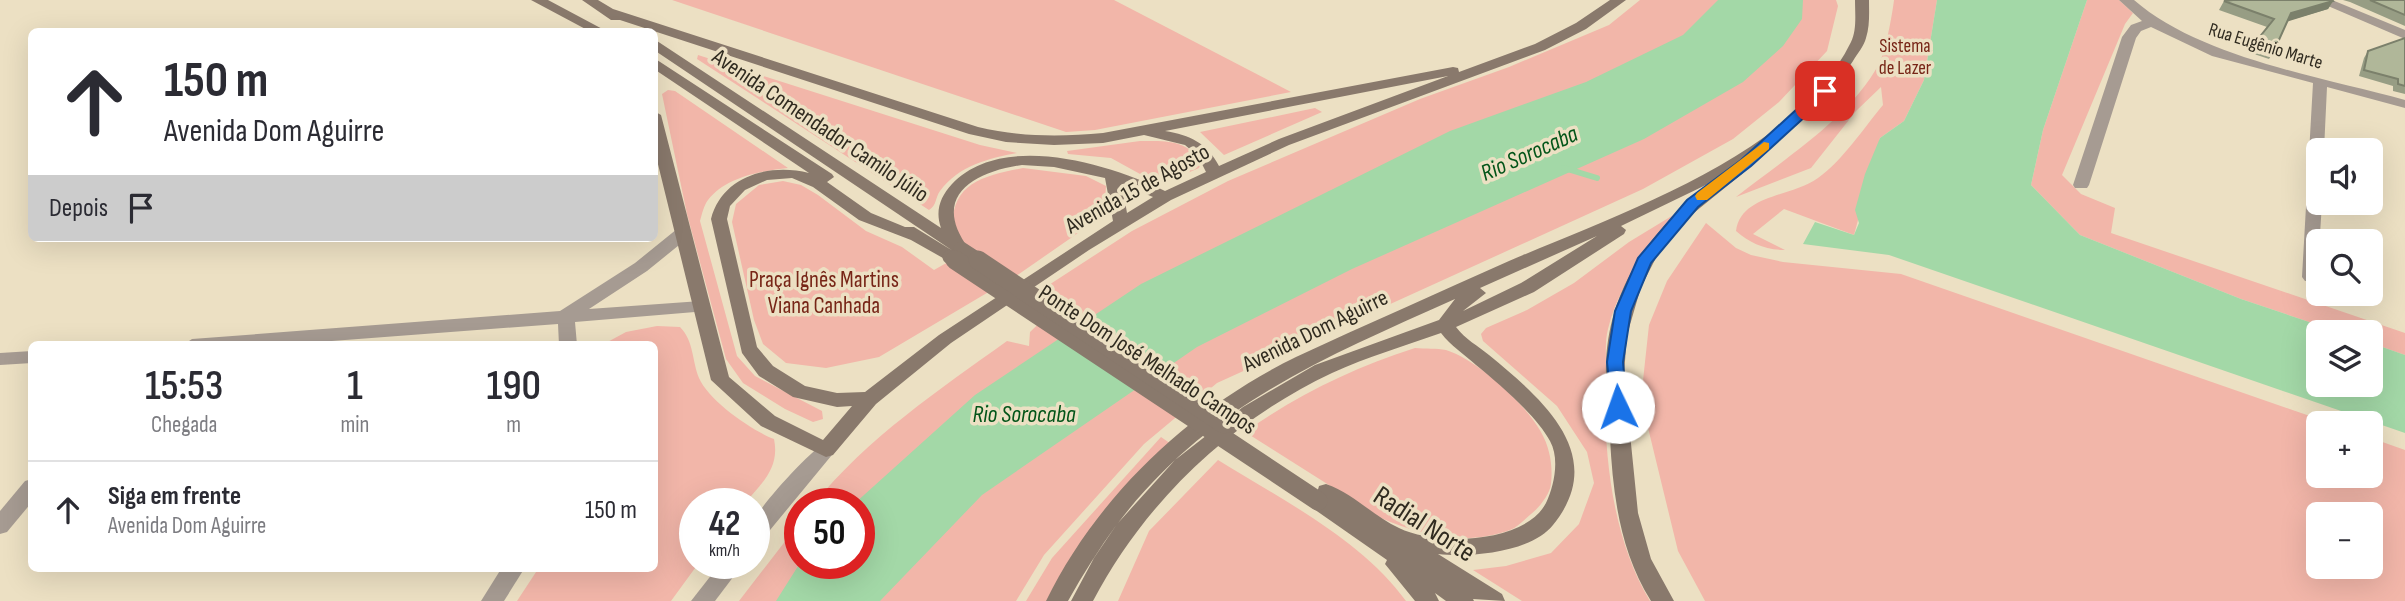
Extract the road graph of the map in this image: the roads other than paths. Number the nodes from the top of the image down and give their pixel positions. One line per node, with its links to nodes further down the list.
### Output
1 (538, 0): 9 (main road)
2 (589, 0): 7 (main road)
3 (1619, 0): 15 (main road, Avenida 15 de Agosto)
4 (1862, 0): 21 (main road, Avenida Dom Aguirre)
5 (2126, 0): 8 (street, Rua Eugênio Marte)
6 (2321, 0): 13 (street)
7 (608, 12): 10 (main road); 12 (main road)
8 (2151, 22): 17 (street, Rua Eugênio Marte); 24 (street)
9 (594, 28)
10 (631, 28)
11 (658, 28): 20 (main road)
12 (658, 28)
13 (2405, 35)
14 (658, 46): 31 (main road, Avenida Comendador Camilo Júlio)
15 (1497, 63): 20 (main road); 22 (main road, Avenida 15 de Agosto)
16 (658, 65): 30 (main road, Avenida Comendador Camilo Júlio)
17 (2320, 82): 18 (street, Rua Eugênio Marte); 28 (street)
18 (2405, 104)
19 (658, 131): 29 (main road)
20 (1136, 131): 22 (main road)
21 (1769, 141): 26 (main road, Avenida Dom Aguirre); 59 (main road)
22 (1214, 174): 25 (main road, Avenida 15 de Agosto)
23 (1112, 175): 25 (main road); 27 (main road); 31 (main road)
24 (2081, 185)
25 (1165, 197): 27 (main road, Avenida 15 de Agosto)
26 (1667, 199): 32 (main road, Avenida Dom Aguirre); 35 (main road, Avenida Dom Aguirre)
27 (1121, 223): 43 (main road, Avenida 15 de Agosto)
28 (2313, 229)
29 (683, 233): 33 (main road); 34 (street)
30 (918, 237): 31 (main road, Avenida Comendador Camilo Júlio); 42 (main road)
31 (955, 253): 46 (main road, Ponte Dom José Melhado Campos, bridge)
32 (1520, 263): 35 (main road); 54 (main road, Avenida Dom Aguirre)
33 (701, 307): 34 (street); 44 (main road)
34 (566, 317): 37 (street); 38 (street)
35 (1446, 325): 36 (main road, Avenida Dom Aguirre); 41 (main road)
36 (1408, 338): 41 (main road); 55 (main road, Avenida Dom Aguirre)
37 (245, 341)
38 (568, 341)
39 (28, 357): 40 (street)
40 (0, 359)
41 (1482, 359): 49 (main road)
42 (824, 397): 43 (main road); 44 (main road)
43 (869, 399): 44 (main road, Avenida 15 de Agosto)
44 (832, 444): 47 (street, Avenida 15 de Agosto)
45 (28, 491): 48 (street)
46 (1322, 497): 49 (main road, Radial Norte)
47 (770, 515)
48 (0, 526)
49 (1383, 539): 56 (main road); 57 (main road, Radial Norte); 58 (main road, Radial Norte)
50 (511, 572): 52 (street)
51 (720, 579): 53 (street)
52 (492, 601)
53 (702, 601)
54 (1057, 601)
55 (1082, 601)
56 (1428, 601)
57 (1463, 601)
58 (1494, 601)
59 (1663, 601)

